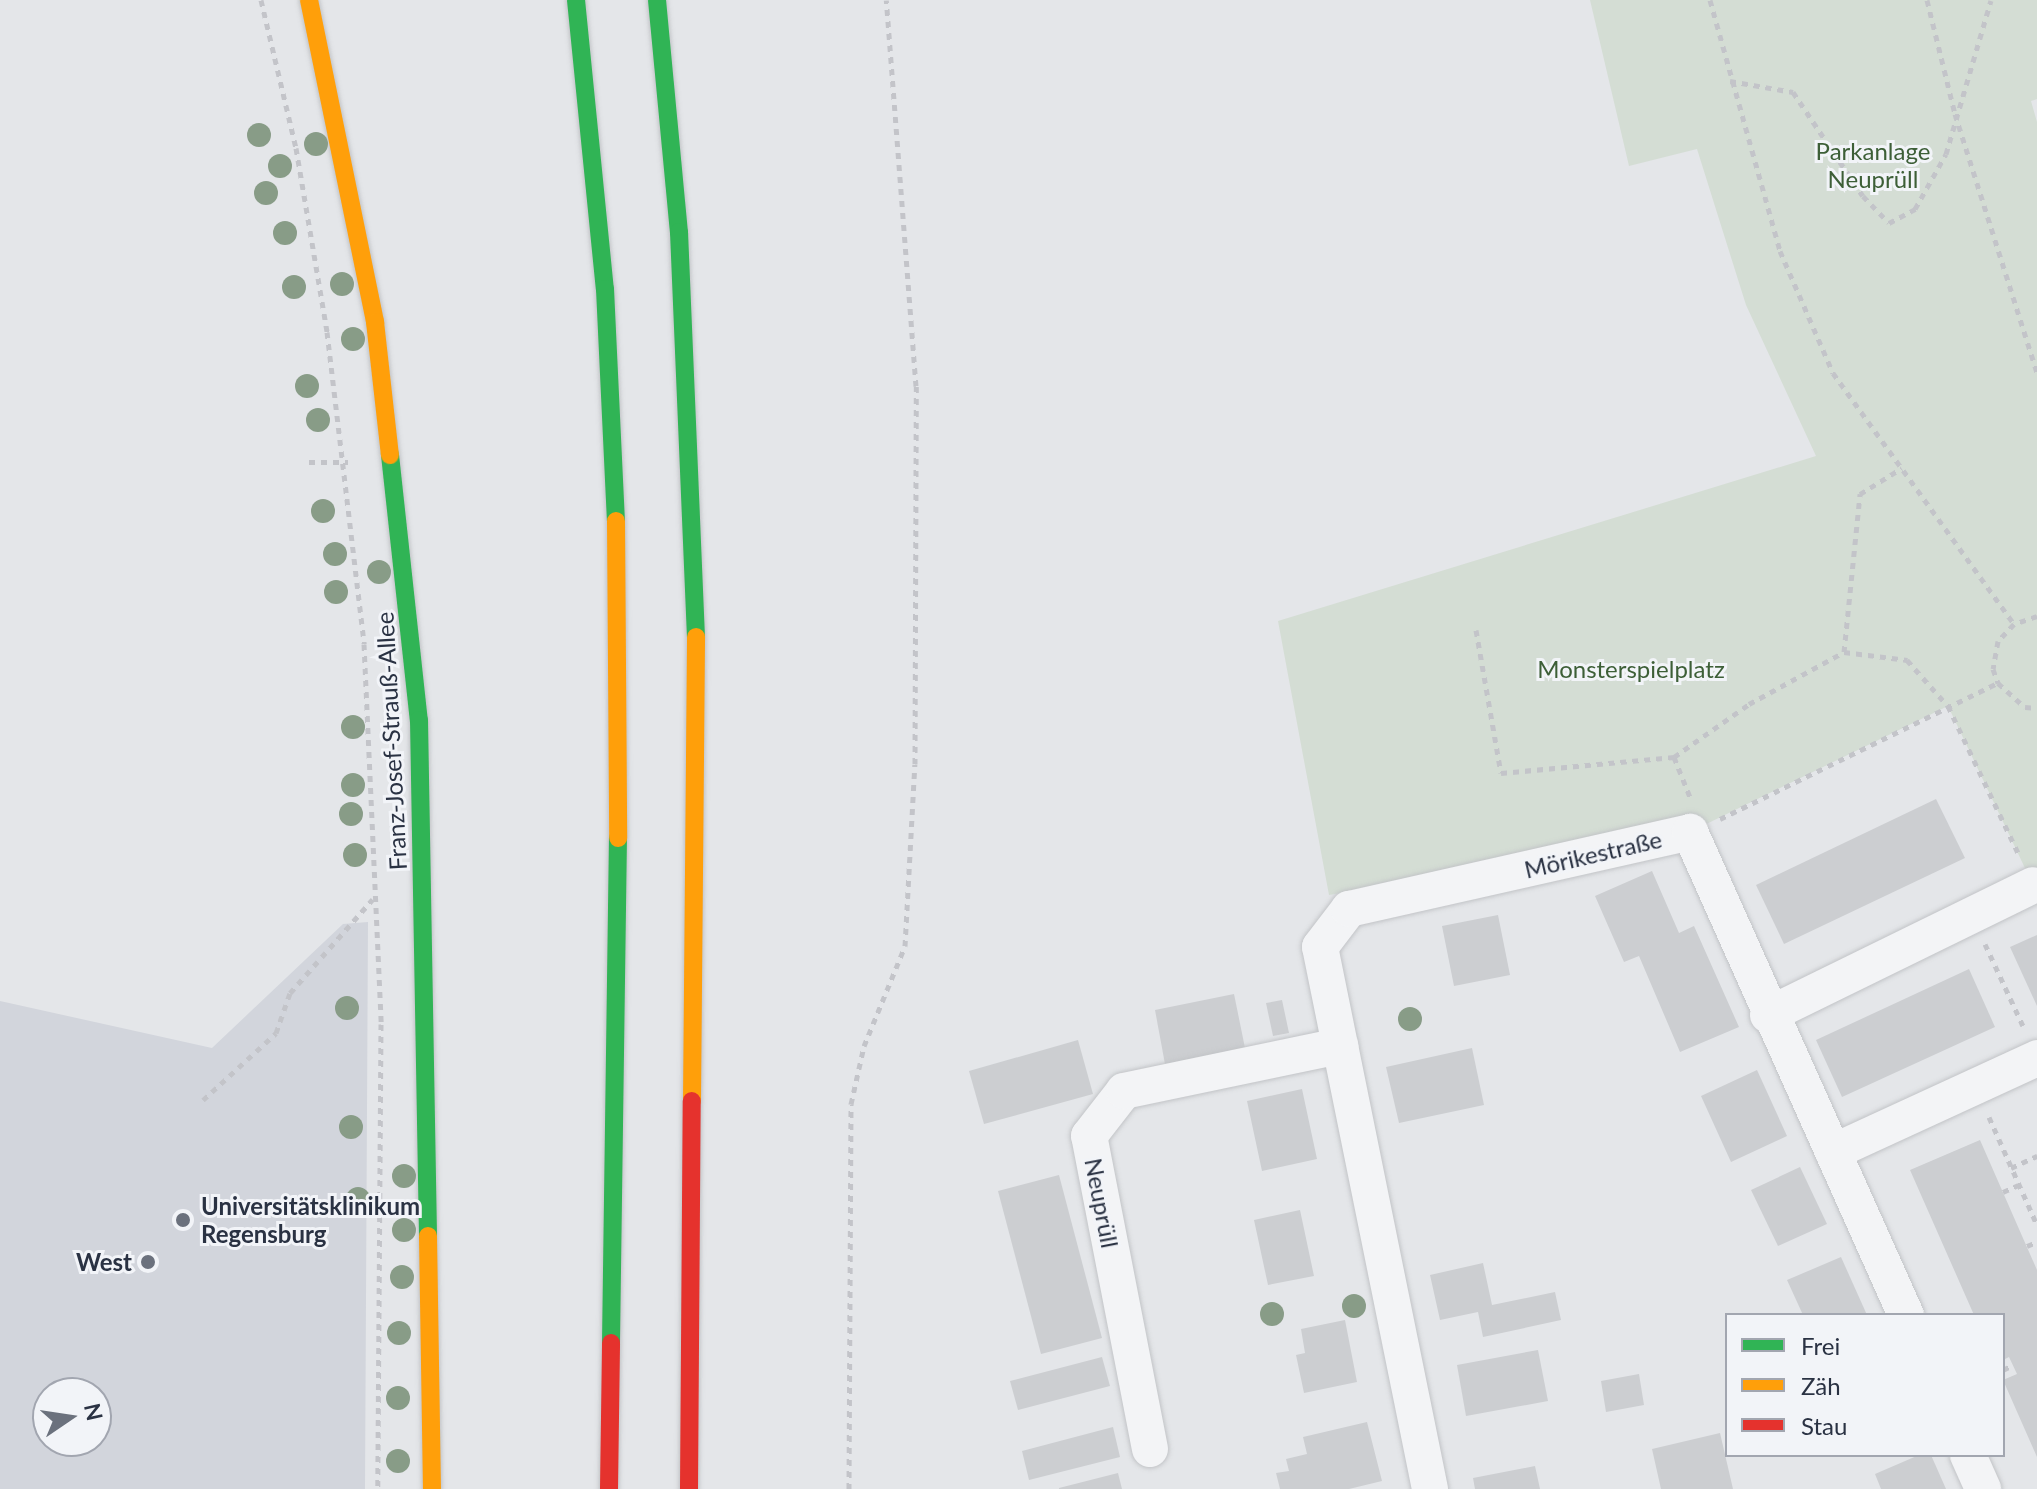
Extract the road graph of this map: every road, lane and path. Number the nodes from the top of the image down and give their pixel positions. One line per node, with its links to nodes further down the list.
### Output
1 (261, 0): 22 (path)
2 (309, 0): 43 (main road, Franz-Josef-Strauß-Allee)
3 (576, 0): 44 (main road)
4 (657, 0): 45 (main road)
5 (886, 0): 46 (path)
6 (1710, 0): 9 (path)
7 (1927, 0): 10 (path)
8 (1991, 0): 10 (path)
9 (1730, 81): 10 (path); 12 (path)
10 (1955, 114): 11 (path)
11 (2037, 372)
12 (1902, 468): 14 (path); 16 (path)
13 (2037, 616): 14 (path)
14 (2014, 624): 17 (path)
15 (1476, 630): 16 (path)
16 (1844, 652): 18 (path)
17 (1998, 683): 18 (path); 19 (path)
18 (1948, 706): 20 (path); 21 (path)
19 (2037, 708)
20 (1690, 832): 24 (street, Mörikestraße); 25 (street, Mörikestraße)
21 (2033, 885): 23 (street)
22 (374, 899): 28 (path); 42 (path)
23 (1971, 915): 24 (street); 26 (path)
24 (1768, 1015): 29 (street, Mörikestraße)
25 (1340, 1046): 40 (street, Neuprüll); 47 (street)
26 (2034, 1050): 27 (street)
27 (1976, 1087): 29 (street); 31 (path)
28 (203, 1100)
29 (1833, 1152): 37 (street, Mörikestraße)
30 (2037, 1156): 31 (path)
31 (2011, 1168): 32 (path)
32 (2019, 1185): 33 (path); 34 (path)
33 (2003, 1192)
34 (2037, 1225)
35 (2037, 1242): 36 (path)
36 (2027, 1246)
37 (1905, 1313)
38 (2013, 1365): 39 (path)
39 (2005, 1369)
40 (1150, 1449)
41 (1969, 1457): 48 (street)
42 (378, 1489)
43 (432, 1489)
44 (609, 1489)
45 (689, 1489)
46 (849, 1489)
47 (1430, 1489)
48 (1983, 1489)

